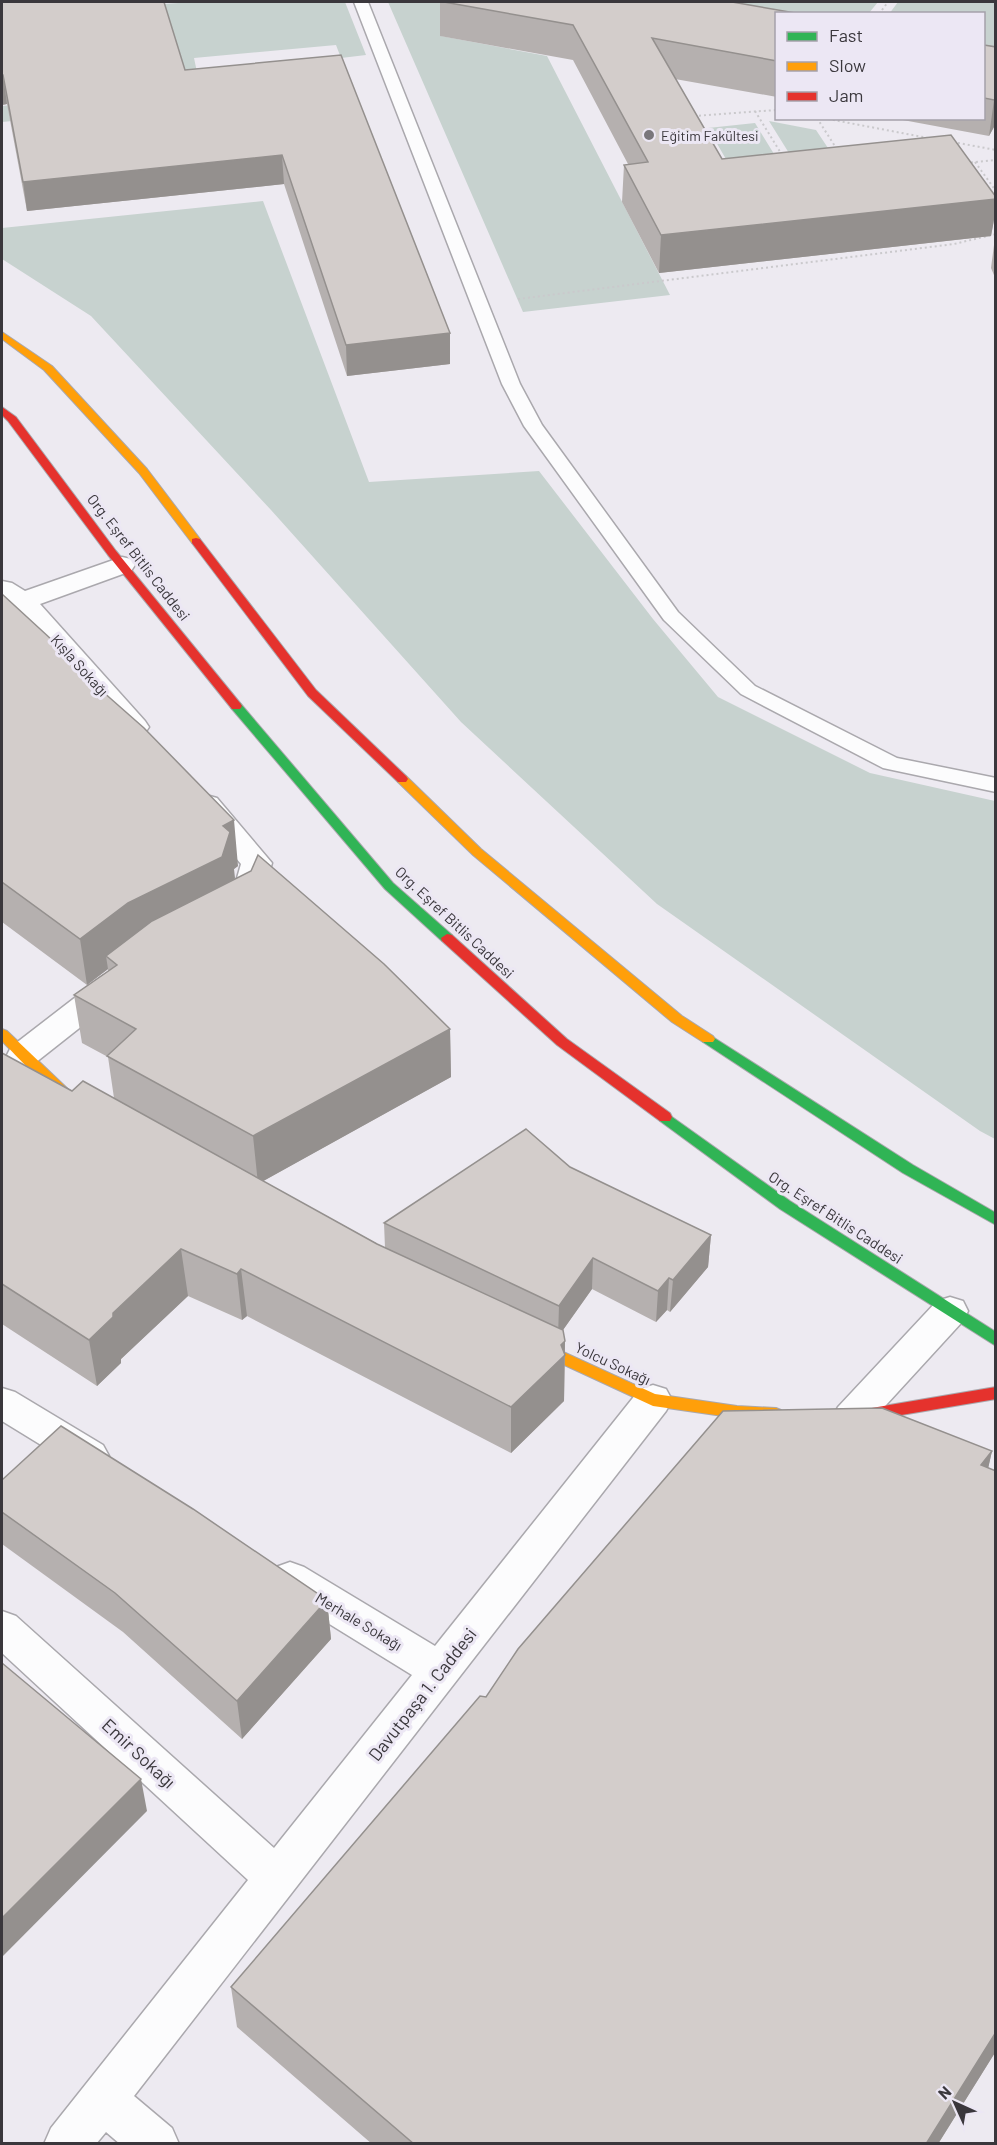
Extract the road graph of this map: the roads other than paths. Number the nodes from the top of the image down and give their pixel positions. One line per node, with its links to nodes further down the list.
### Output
1 (361, 2): 8 (lane)
2 (2, 335): 14 (street)
3 (2, 410): 4 (street, Org. Eşref Bitlis Caddesi)
4 (122, 565): 5 (street); 15 (street, Org. Eşref Bitlis Caddesi)
5 (12, 595): 6 (street, Kışla Sokağı)
6 (156, 750)
7 (187, 784): 9 (street)
8 (996, 784)
9 (223, 920)
10 (136, 966): 12 (street)
11 (2, 1034): 12 (street)
12 (23, 1055): 13 (street)
13 (98, 1113)
14 (996, 1220)
15 (950, 1311): 17 (street, Org. Eşref Bitlis Caddesi); 22 (street)
16 (513, 1335): 19 (street, Yolcu Sokağı)
17 (996, 1340)
18 (996, 1393): 22 (street)
19 (653, 1400): 21 (street); 26 (street, Davutpaşa 1. Caddesi)
20 (2, 1402): 23 (street)
21 (794, 1415)
22 (840, 1418)
23 (124, 1478)
24 (257, 1559): 26 (street, Merhale Sokağı)
25 (2, 1628): 27 (street, Emir Sokağı)
26 (441, 1671): 27 (street, Davutpaşa 1. Caddesi)
27 (277, 1879): 28 (street, Davutpaşa 1. Caddesi)
28 (103, 2100): 29 (street, Davutpaşa 1. Caddesi); 30 (street)
29 (67, 2144)
30 (156, 2144)

